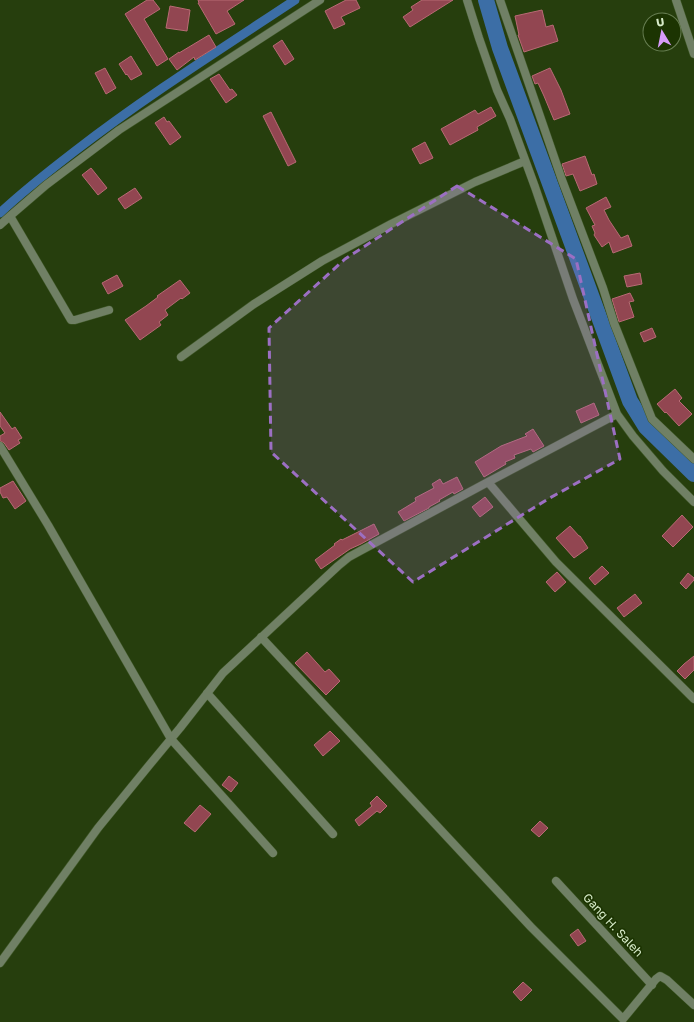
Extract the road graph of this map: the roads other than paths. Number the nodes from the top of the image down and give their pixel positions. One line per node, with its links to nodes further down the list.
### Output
1 (320, 0): 7 (street)
2 (467, 0): 6 (street)
3 (500, 0): 13 (street)
4 (676, 0): 5 (street)
5 (694, 54)
6 (525, 161): 10 (street); 11 (street)
7 (10, 216): 8 (street); 9 (street)
8 (0, 225)
9 (109, 310)
10 (180, 357)
11 (617, 414): 14 (street); 15 (street)
12 (0, 446): 19 (street)
13 (694, 460)
14 (488, 482): 16 (street); 18 (street)
15 (694, 502)
16 (261, 637): 17 (street); 26 (street)
17 (207, 694): 19 (street); 20 (street)
18 (694, 700)
19 (171, 739): 21 (street); 23 (street)
20 (333, 834)
21 (273, 853)
22 (556, 881): 24 (street, Gang H. Saleh)
23 (0, 963)
24 (652, 985): 25 (street); 26 (street)
25 (694, 1005)
26 (622, 1021)

